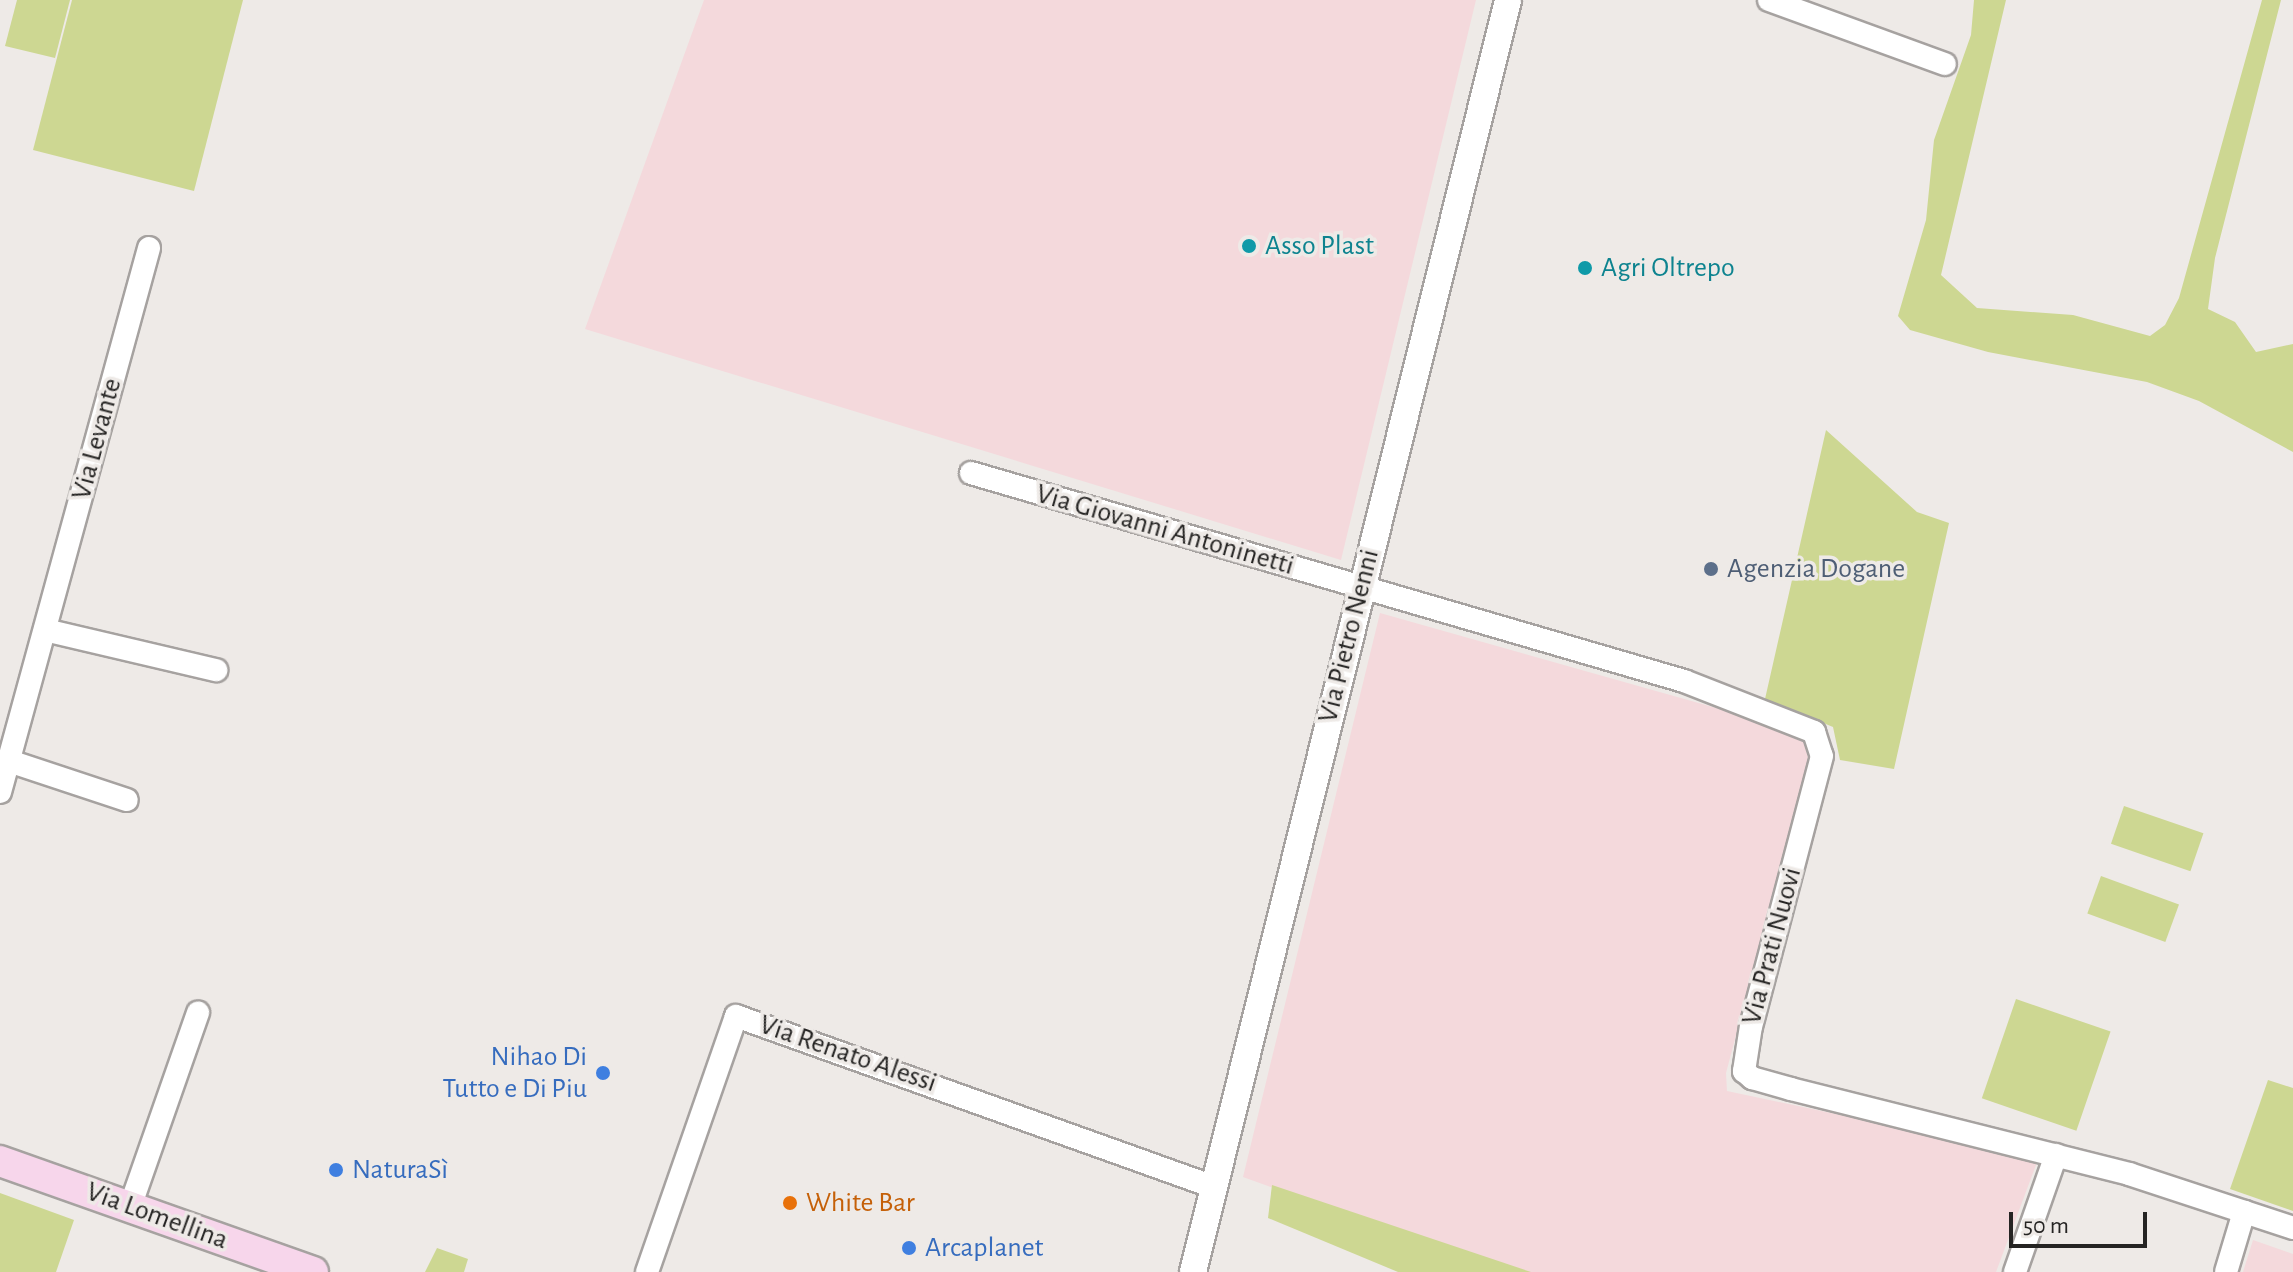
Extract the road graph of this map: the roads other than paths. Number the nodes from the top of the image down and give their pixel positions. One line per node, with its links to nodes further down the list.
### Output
1 (1508, 0): 6 (street, Via Pietro Nenni)
2 (1769, 0): 3 (street)
3 (1945, 64)
4 (149, 248): 7 (street, Via Levante)
5 (971, 473): 6 (street, Via Giovanni Antoninetti)
6 (1360, 587): 15 (street, Via Prati Nuovi); 17 (street, Via Pietro Nenni)
7 (45, 630): 8 (street); 10 (street, Via Levante)
8 (216, 670)
9 (0, 706): 10 (street)
10 (23, 711): 11 (street, Via Levante)
11 (9, 761): 12 (street, Via Levante); 13 (street)
12 (0, 792)
13 (127, 800)
14 (198, 1013): 18 (street)
15 (2056, 1155): 19 (street, Via Prati Nuovi); 24 (street)
16 (0, 1161): 18 (main road, Via Lomellina)
17 (1214, 1187): 22 (street, Via Renato Alessi); 23 (street, Via Pietro Nenni)
18 (130, 1207): 21 (main road, Via Lomellina)
19 (2244, 1212): 20 (street, Via Prati Nuovi); 25 (street)
20 (2293, 1228)
21 (313, 1272)
22 (647, 1272)
23 (1193, 1272)
24 (2015, 1272)
25 (2226, 1272)

